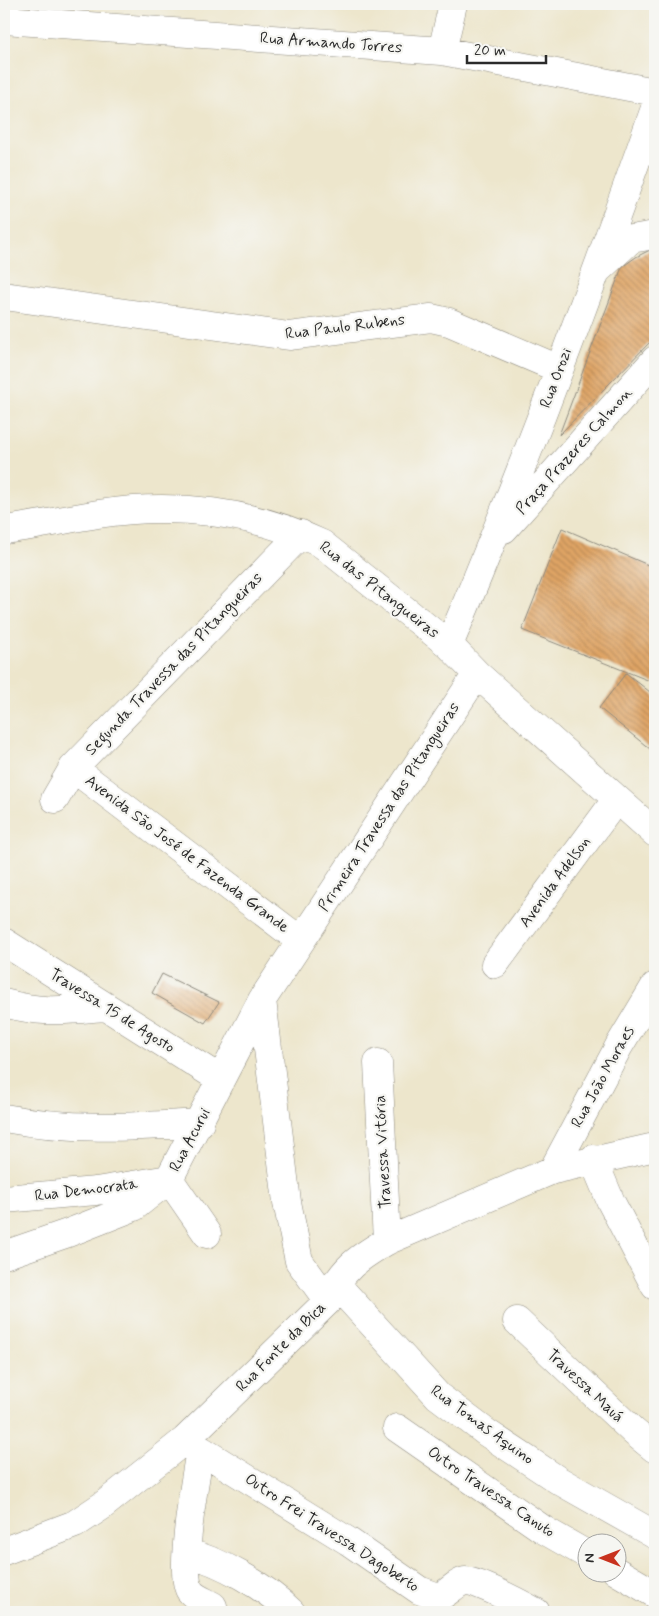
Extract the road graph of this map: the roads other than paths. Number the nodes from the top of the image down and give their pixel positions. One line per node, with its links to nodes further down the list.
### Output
1 (453, 4): 3 (street)
2 (4, 20): 3 (street, Rua Armando Torres)
3 (442, 51): 4 (street, Rua Armando Torres)
4 (655, 92)
5 (655, 108): 7 (street, Rua Orozi)
6 (655, 235): 7 (street)
7 (598, 270): 10 (street, Rua Orozi)
8 (4, 296): 10 (street, Rua Paulo Rubens)
9 (655, 360): 13 (street, Praça Prazeres Calmon)
10 (559, 369): 13 (street, Rua Orozi)
11 (4, 531): 12 (street, Rua das Pitangueiras)
12 (301, 534): 14 (street, Rua das Pitangueiras); 16 (street, Segunda Travessa das Pitangueiras)
13 (493, 542): 14 (street, Rua Orozi)
14 (450, 646): 15 (street, Rua das Pitangueiras)
15 (476, 674): 18 (street, Rua das Pitangueiras); 20 (street, Primeira Travessa das Pitangueiras)
16 (73, 768): 17 (street, Segunda Travessa das Pitangueiras); 20 (street, Avenida São José de Fazenda Grande)
17 (55, 799)
18 (616, 800): 19 (street, Rua das Pitangueiras); 22 (street, Avenida Adelson)
19 (655, 833)
20 (301, 941): 24 (street, Rua Acurui)
21 (4, 942): 26 (street, Travessa 15 de Agosto)
22 (495, 964)
23 (655, 986): 33 (street, Rua João Moraes)
24 (262, 1000): 28 (street, Rua Acurui); 40 (street)
25 (4, 1003): 26 (street)
26 (106, 1007): 28 (street, Travessa 15 de Agosto)
27 (378, 1063): 37 (street, Travessa Vitória)
28 (220, 1079): 30 (street, Rua Acurui)
29 (4, 1118): 30 (street)
30 (200, 1123): 34 (street, Rua Acurui)
31 (655, 1147): 32 (street, Rua Fonte da Bica)
32 (593, 1159): 33 (street, Rua Fonte da Bica); 39 (street)
33 (553, 1170): 37 (street, Rua Fonte da Bica)
34 (169, 1179): 35 (street, Rua Democrata); 36 (street); 38 (street, Rua Acurui)
35 (4, 1199)
36 (207, 1234)
37 (387, 1241): 40 (street, Rua Fonte da Bica)
38 (4, 1255)
39 (655, 1286)
40 (332, 1292): 43 (street, Rua Fonte da Bica); 45 (street, Rua Tomas Aquino)
41 (517, 1321): 44 (street, Travessa Mauá)
42 (397, 1428): 46 (street, Outro Travessa Canuto)
43 (193, 1445): 47 (street, Rua Fonte da Bica); 48 (street); 53 (street, Outro Frei Travessa Dagoberto)
44 (655, 1449)
45 (655, 1535)
46 (576, 1548)
47 (4, 1551)
48 (187, 1553): 51 (street); 52 (street)
49 (626, 1577): 50 (street)
50 (655, 1594)
51 (217, 1610)
52 (291, 1612)
53 (536, 1612)

